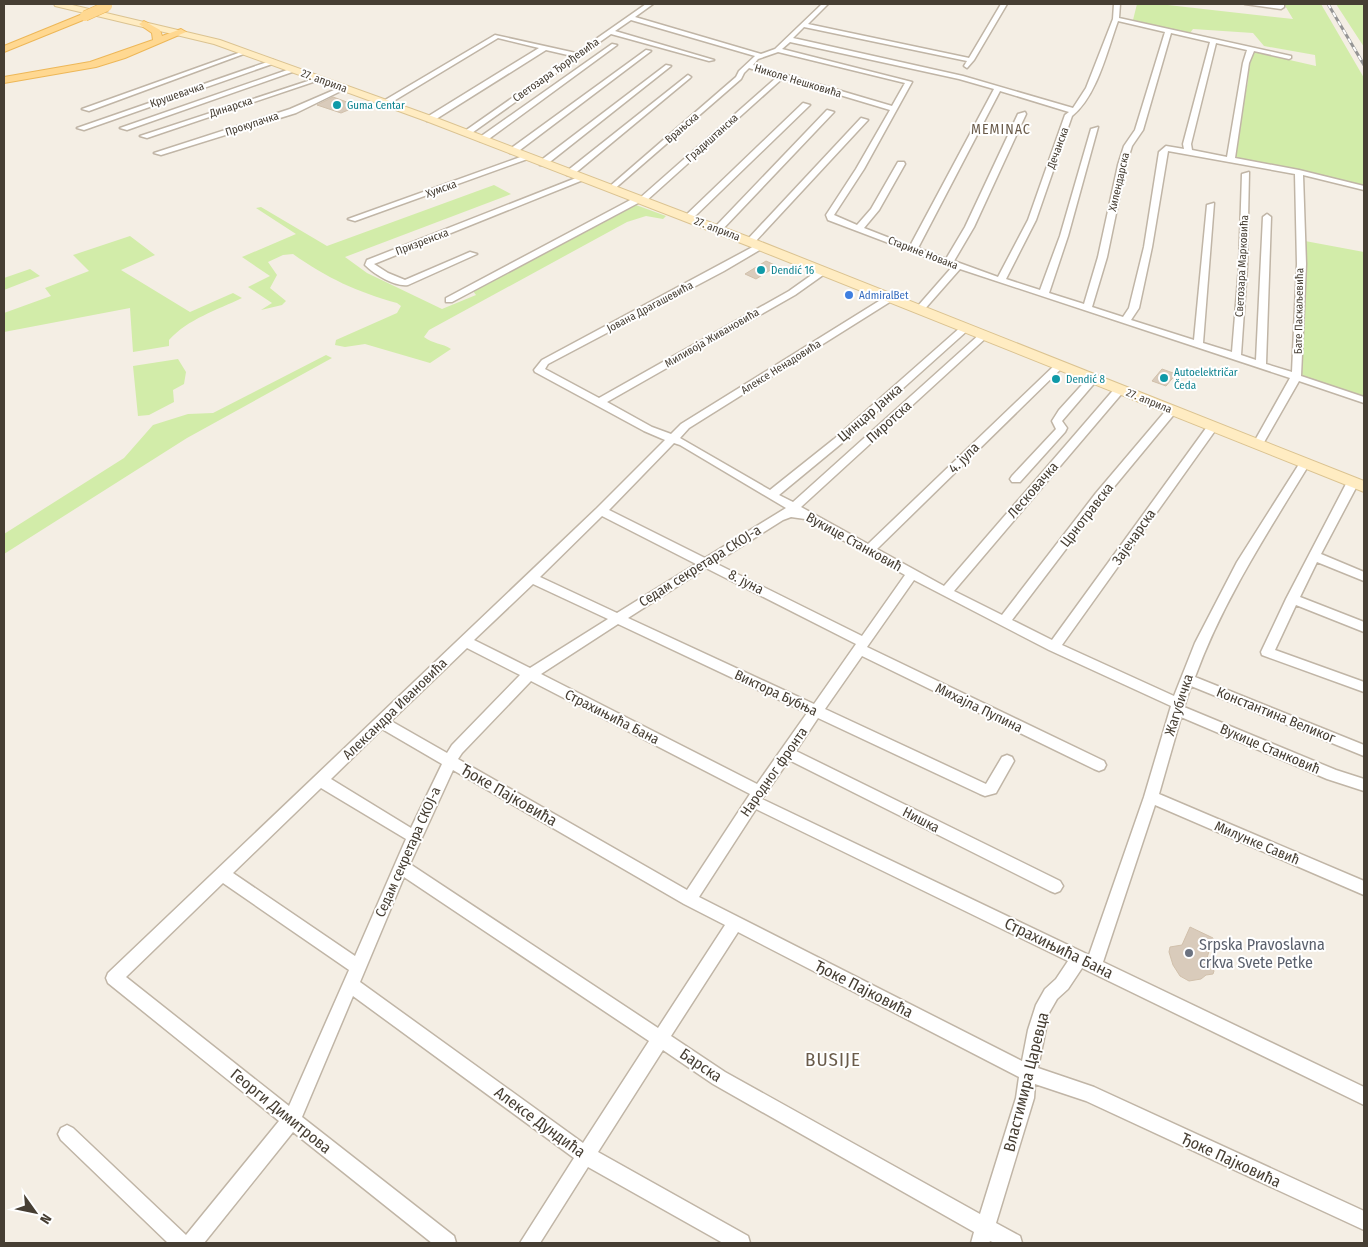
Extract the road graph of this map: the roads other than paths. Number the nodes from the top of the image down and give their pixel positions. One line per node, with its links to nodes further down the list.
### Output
1 (58, 4): 11 (main road, 27. априла)
2 (650, 4): 9 (street)
3 (825, 4): 12 (street, Николе Нешковића)
4 (1004, 4): 31 (street)
5 (1117, 4): 10 (street, Дечанска)
6 (1248, 4): 7 (street)
7 (1281, 4)
8 (110, 5): 22 (main road, bridge)
9 (630, 18): 15 (street); 28 (street)
10 (1116, 19): 13 (street); 48 (street, Дечанска)
11 (144, 24): 14 (main road, 27. априла); 16 (main road)
12 (802, 25): 17 (street, Николе Нешковића); 31 (street)
13 (1169, 30): 18 (street); 88 (street, Хилендарска)
14 (180, 32): 16 (main road); 21 (main road); 26 (main road, 27. априла)
15 (610, 32): 27 (street, Светозара Ђорђевића); 30 (street, Светозара Ђорђевића)
16 (157, 39): 21 (main road)
17 (787, 39): 24 (street, Николе Нешковића); 38 (street)
18 (1213, 41): 23 (street); 59 (street)
19 (614, 45): 58 (street)
20 (546, 47): 27 (street); 44 (street); 51 (street)
21 (142, 48): 39 (main road)
22 (4, 49)
23 (1250, 49): 29 (street); 63 (street)
24 (776, 50): 28 (street, Николе Нешковића); 47 (street, Старине Новака)
25 (648, 51): 60 (street)
26 (246, 52): 32 (main road, 27. априла); 46 (street)
27 (576, 55): 56 (street, Светозара Ђорђевића)
28 (761, 56): 34 (street, Николе Нешковића)
29 (1288, 58)
30 (711, 60)
31 (970, 60): 38 (street)
32 (273, 62): 35 (main road, 27. априла); 53 (street, Крушевачка)
33 (668, 66): 64 (street)
34 (748, 66): 36 (street, Николе Нешковића); 71 (street, Врањска)
35 (293, 70): 40 (main road, 27. априла); 54 (street)
36 (782, 76): 47 (street, Николе Нешковића); 72 (street, Градиштанска)
37 (688, 77): 67 (street)
38 (961, 77): 43 (street)
39 (17, 78): 41 (main road)
40 (319, 79): 42 (main road, 27. априла); 57 (street, Динарска)
41 (4, 80)
42 (344, 88): 44 (main road, 27. априла); 61 (street, Прокупачка)
43 (998, 88): 48 (street); 80 (street)
44 (384, 102): 51 (main road, 27. априла)
45 (806, 105): 74 (street)
46 (86, 109)
47 (895, 109): 78 (street, Старине Новака)
48 (1074, 111): 84 (street, Дечанска)
49 (830, 112): 77 (street)
50 (1022, 114): 82 (street)
51 (430, 119): 56 (main road, 27. априла)
52 (864, 120): 79 (street, Јована Драгашевића)
53 (81, 128)
54 (124, 128)
55 (1095, 129): 85 (street)
56 (466, 133): 58 (main road, 27. априла)
57 (144, 136)
58 (482, 139): 60 (main road, 27. априла)
59 (1188, 150): 63 (street); 90 (street)
60 (513, 151): 62 (main road, 27. априла)
61 (158, 153)
62 (529, 157): 64 (main road, 27. априла); 76 (street, Хумска)
63 (1231, 159): 66 (street)
64 (543, 162): 67 (main road, 27. априла)
65 (901, 164): 78 (street)
66 (1299, 172): 70 (street); 98 (street, Бате Паскаљевића)
67 (570, 173): 69 (main road, 27. априла)
68 (1246, 174): 94 (street, Светозара Марковића)
69 (584, 178): 71 (main road, 27. априла); 81 (street, Призренска)
70 (1364, 188)
71 (612, 189): 72 (main road, 27. априла)
72 (640, 200): 74 (main road, 27. априла); 87 (street, Градиштанска)
73 (1211, 205): 93 (street)
74 (688, 218): 77 (main road, 27. априла)
75 (1267, 218): 96 (street)
76 (352, 219)
77 (718, 229): 79 (main road, 27. априла)
78 (859, 229): 80 (street, Старине Новака)
79 (755, 244): 83 (main road, 27. априла); 97 (street, Јована Драгашевића)
80 (913, 249): 82 (street, Старине Новака)
81 (473, 254)
82 (953, 265): 84 (street, Старине Новака); 89 (street)
83 (823, 271): 86 (main road, 27. априла); 102 (street, Миливоја Живановића)
84 (1001, 280): 85 (street, Старине Новака)
85 (1044, 294): 88 (street, Старине Новака)
86 (890, 298): 89 (main road, 27. априла); 105 (street, Алексе Ненадовића)
87 (449, 300)
88 (1087, 308): 90 (street, Старине Новака)
89 (920, 309): 91 (main road, 27. априла)
90 (1125, 321): 93 (street, Старине Новака)
91 (966, 328): 92 (main road, 27. априла); 110 (street, Цинцар Јанка)
92 (984, 335): 95 (main road, 27. априла); 112 (street, Пиротска)
93 (1198, 344): 94 (street, Старине Новака)
94 (1236, 357): 96 (street, Старине Новака)
95 (1060, 365): 99 (main road, 27. априла); 113 (street, 4. јула)
96 (1261, 365): 98 (street, Старине Новака)
97 (540, 367): 102 (street, Вукице Станковић)
98 (1296, 377): 101 (street); 106 (street)
99 (1093, 378): 100 (main road, 27. априла); 108 (street)
100 (1120, 389): 103 (main road, 27. априла); 119 (street, Лесковачка)
101 (1364, 400)
102 (598, 402): 105 (street, Вукице Станковић)
103 (1172, 410): 104 (main road, 27. априла); 122 (street, Црнотравска)
104 (1213, 426): 106 (main road, 27. априла); 126 (street, Зајечарска)
105 (674, 438): 110 (street, Вукице Станковић); 111 (street, Александра Ивановића)
106 (1258, 444): 107 (main road, 27. априла)
107 (1306, 463): 109 (main road, 27. априла); 128 (street, Жагубичка)
108 (1016, 479)
109 (1358, 484): 114 (street)
110 (775, 498): 112 (street, Вукице Станковић)
111 (601, 511): 115 (street, 8. јуна); 118 (street, Александра Ивановића)
112 (791, 513): 113 (street, Вукице Станковић); 115 (street, Седам секретара СКОЈ-а)
113 (869, 550): 116 (street, Вукице Станковић)
114 (1314, 556): 117 (street); 120 (street)
115 (708, 563): 121 (street, Седам секретара СКОЈ-а); 125 (street, 8. јуна)
116 (912, 574): 119 (street, Вукице Станковић); 125 (street, Народног фронта)
117 (1364, 576)
118 (531, 578): 121 (street, Виктора Бубња); 124 (street, Александра Ивановића)
119 (946, 592): 122 (street, Вукице Станковић)
120 (1292, 598): 123 (street); 129 (street)
121 (616, 618): 127 (street, Седам секретара СКОЈ-а); 131 (street, Виктора Бубња)
122 (1004, 622): 126 (street, Вукице Станковић)
123 (1364, 627)
124 (465, 642): 127 (street, Страхињића Бана); 132 (street, Александра Ивановића)
125 (861, 646): 131 (street, Народног фронта); 137 (street, Михајла Пупина)
126 (1054, 647): 130 (street, Вукице Станковић)
127 (530, 675): 136 (street, Седам секретара СКОЈ-а); 140 (street, Страхињића Бана)
128 (1187, 679): 130 (street, Жагубичка); 133 (street, Константина Великог)
129 (1364, 687)
130 (1177, 707): 139 (street, Вукице Станковић); 141 (street, Жагубичка)
131 (816, 711): 134 (street, Народног фронта); 135 (street, Виктора Бубња)
132 (381, 722): 136 (street, Ђоке Пајковића); 138 (street, Александра Ивановића)
133 (1364, 751)
134 (787, 753): 140 (street, Народног фронта); 145 (street, Нишка)
135 (1008, 761)
136 (450, 762): 142 (street, Седам секретара СКОЈ-а); 147 (street, Ђоке Пајковића)
137 (1099, 765)
138 (320, 780): 142 (street); 144 (street, Александра Ивановића)
139 (1364, 785)
140 (756, 797): 147 (street, Народног фронта); 149 (street, Страхињића Бана)
141 (1151, 797): 146 (street, Милунке Савић); 149 (street, Жагубичка)
142 (414, 837): 143 (street, Седам секретара СКОЈ-а)
143 (402, 866): 150 (street, Седам секретара СКОЈ-а); 153 (street, Барска)
144 (222, 874): 150 (street); 151 (street, Александра Ивановића)
145 (1054, 886)
146 (1364, 888)
147 (689, 898): 148 (street, Ђоке Пајковића)
148 (735, 923): 153 (street); 154 (street, Ђоке Пајковића)
149 (1086, 962): 154 (street, Властимира Царевца); 155 (street, Страхињића Бана)
150 (358, 967): 152 (street, Седам секретара СКОЈ-а)
151 (114, 978): 156 (street, Георги Димитрова)
152 (350, 985): 156 (street, Седам секретара СКОЈ-а); 158 (street, Алексе Дундића)
153 (661, 1038): 158 (street); 160 (street, Барска)
154 (1028, 1073): 159 (street, Ђоке Пајковића); 160 (street, Властимира Царевца)
155 (1364, 1096)
156 (292, 1119): 162 (street, Седам секретара СКОЈ-а); 163 (street, Георги Димитрова)
157 (66, 1134): 161 (street)
158 (585, 1155): 164 (street); 165 (street, Алексе Дундића)
159 (1364, 1221)
160 (983, 1235): 166 (street, Барска)
161 (181, 1243)
162 (192, 1243)
163 (447, 1243)
164 (529, 1243)
165 (741, 1243)
166 (1013, 1243)

